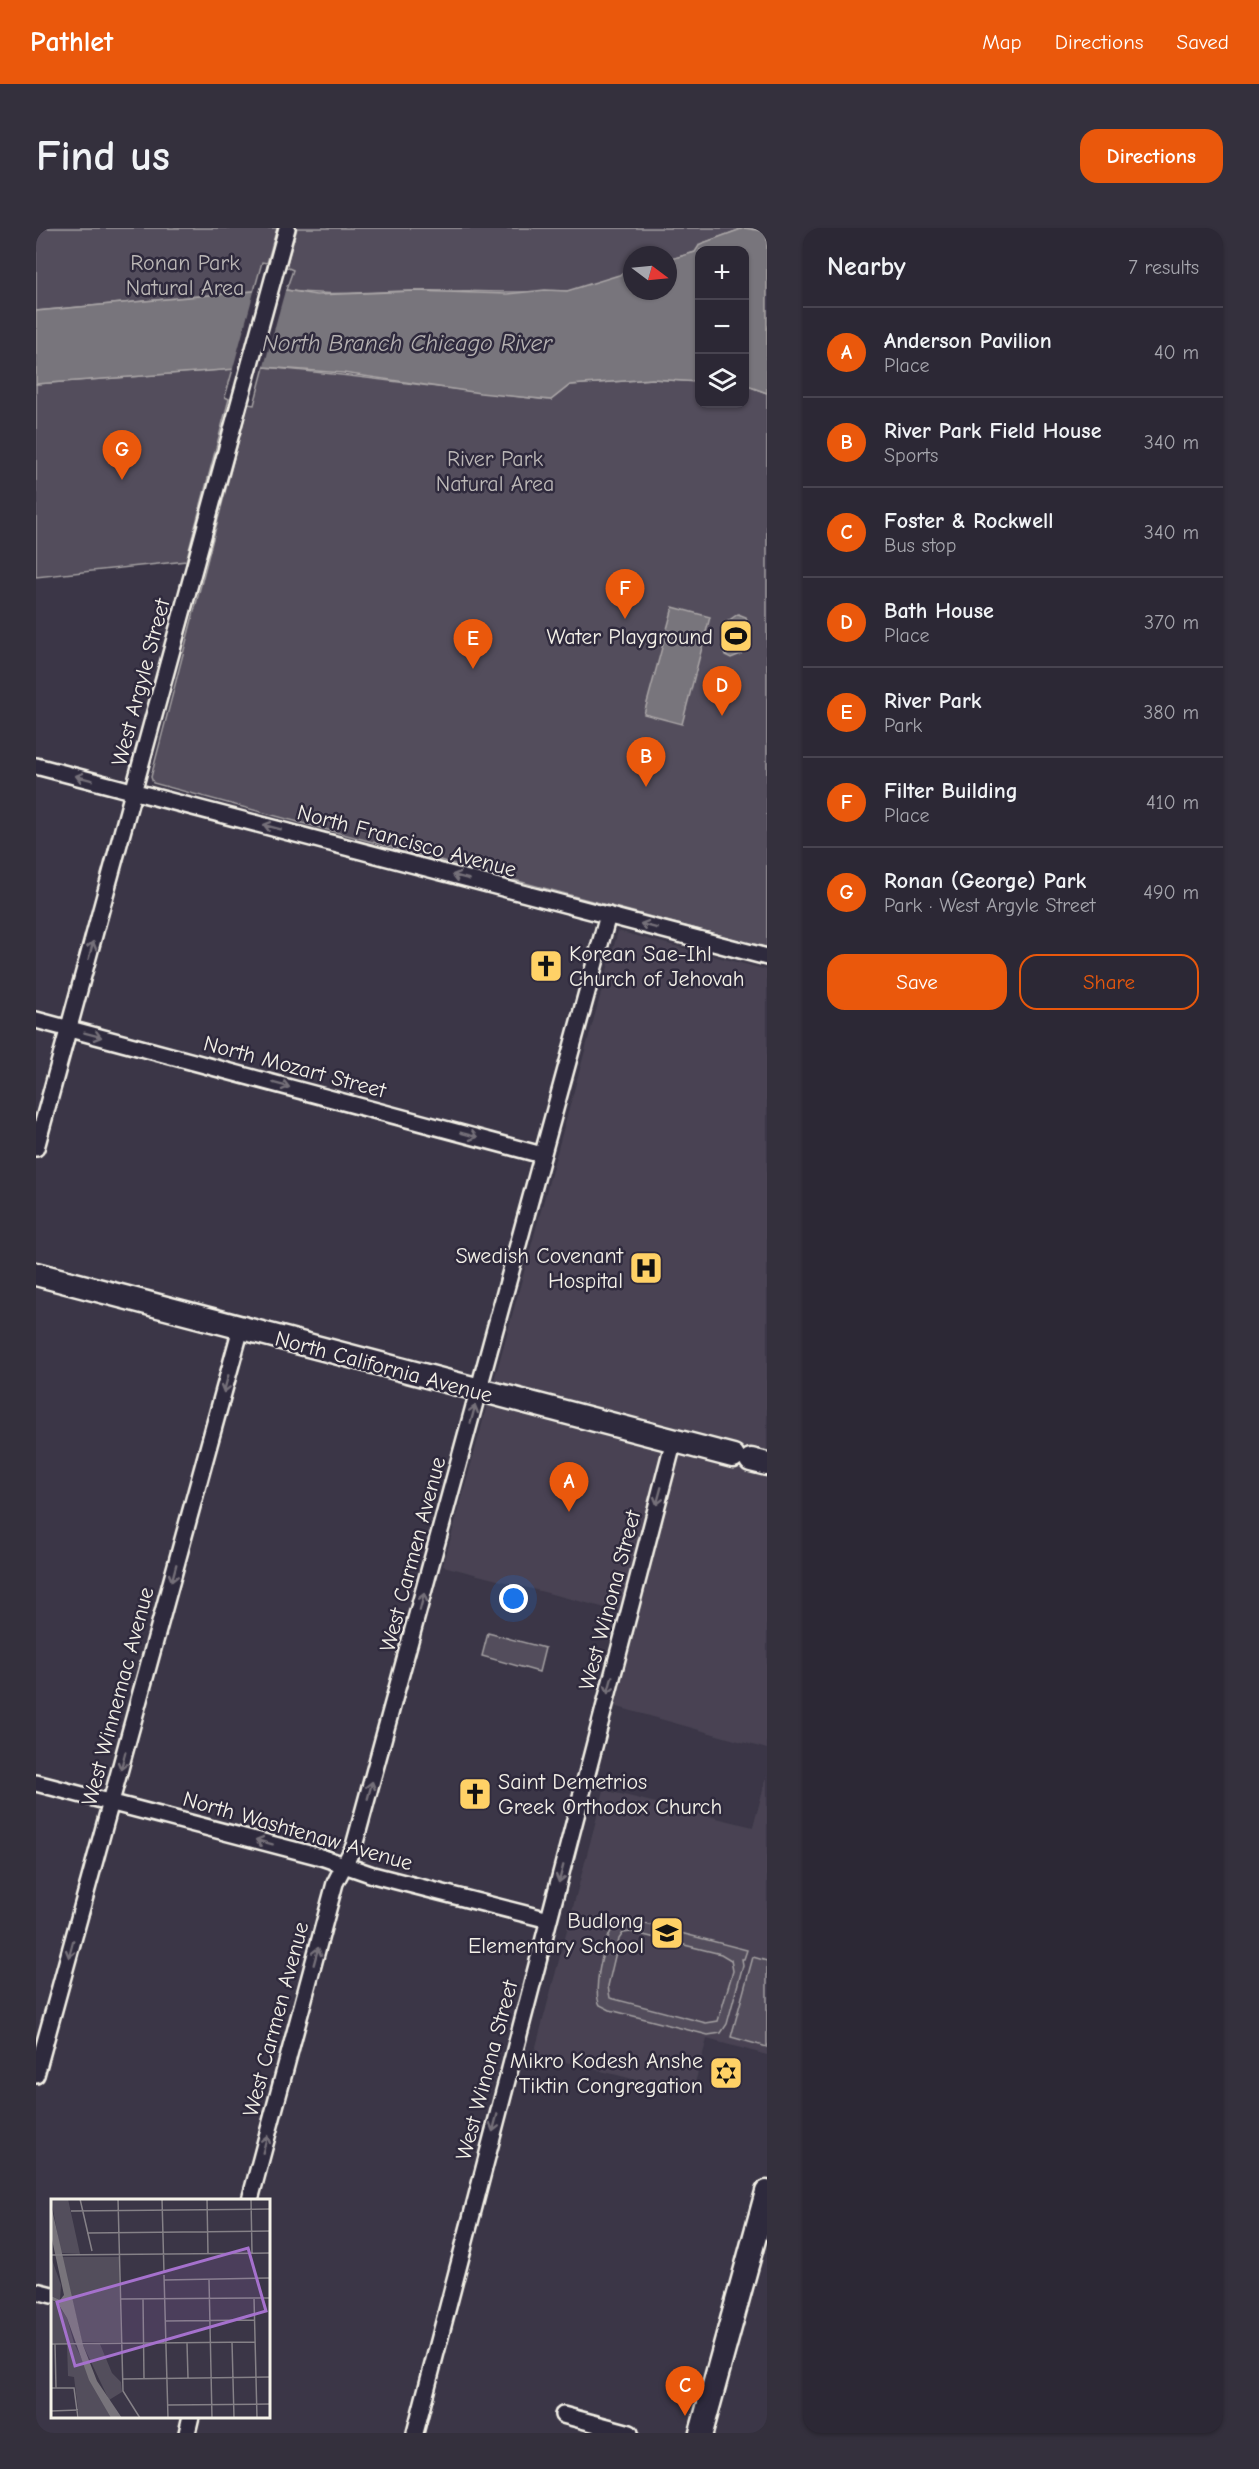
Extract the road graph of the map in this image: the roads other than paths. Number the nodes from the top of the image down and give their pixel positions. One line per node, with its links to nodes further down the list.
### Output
1 (287, 228): 3 (street, West Argyle Street)
2 (36, 766): 3 (street, North Francisco Avenue, one-way to 2)
3 (134, 791): 4 (street, North Francisco Avenue, one-way to 3); 7 (street, West Argyle Street, one-way to 3)
4 (608, 915): 5 (street, North Francisco Avenue, one-way to 4); 9 (street, West Carmen Avenue)
5 (767, 957)
6 (36, 1020): 7 (street, North Mozart Street)
7 (69, 1029): 8 (street, West Argyle Street); 9 (street, North Mozart Street, one-way to 9)
8 (36, 1148)
9 (542, 1155): 12 (street, West Carmen Avenue)
10 (36, 1274): 11 (main road, North California Avenue)
11 (241, 1328): 12 (main road, North California Avenue); 16 (street, West Winnemac Avenue, one-way to 16)
12 (480, 1391): 13 (main road, North California Avenue); 17 (street, West Carmen Avenue, one-way to 12)
13 (674, 1440): 14 (main road, North California Avenue); 18 (street, West Winona Street, one-way to 18)
14 (750, 1460)
15 (36, 1783): 16 (street, North Washtenaw Avenue)
16 (111, 1802): 17 (street, North Washtenaw Avenue, one-way to 16); 19 (street, West Winnemac Avenue, one-way to 19)
17 (345, 1866): 18 (street, North Washtenaw Avenue); 21 (street, West Carmen Avenue, one-way to 17)
18 (549, 1920): 27 (street, West Winona Street, one-way to 27)
19 (36, 2075)
20 (767, 2192): 29 (main road)
21 (250, 2199)
22 (36, 2291): 23 (street)
23 (51, 2295)
24 (563, 2415): 28 (street)
25 (191, 2418): 26 (street)
26 (187, 2433)
27 (415, 2433)
28 (630, 2433)
29 (701, 2433)

